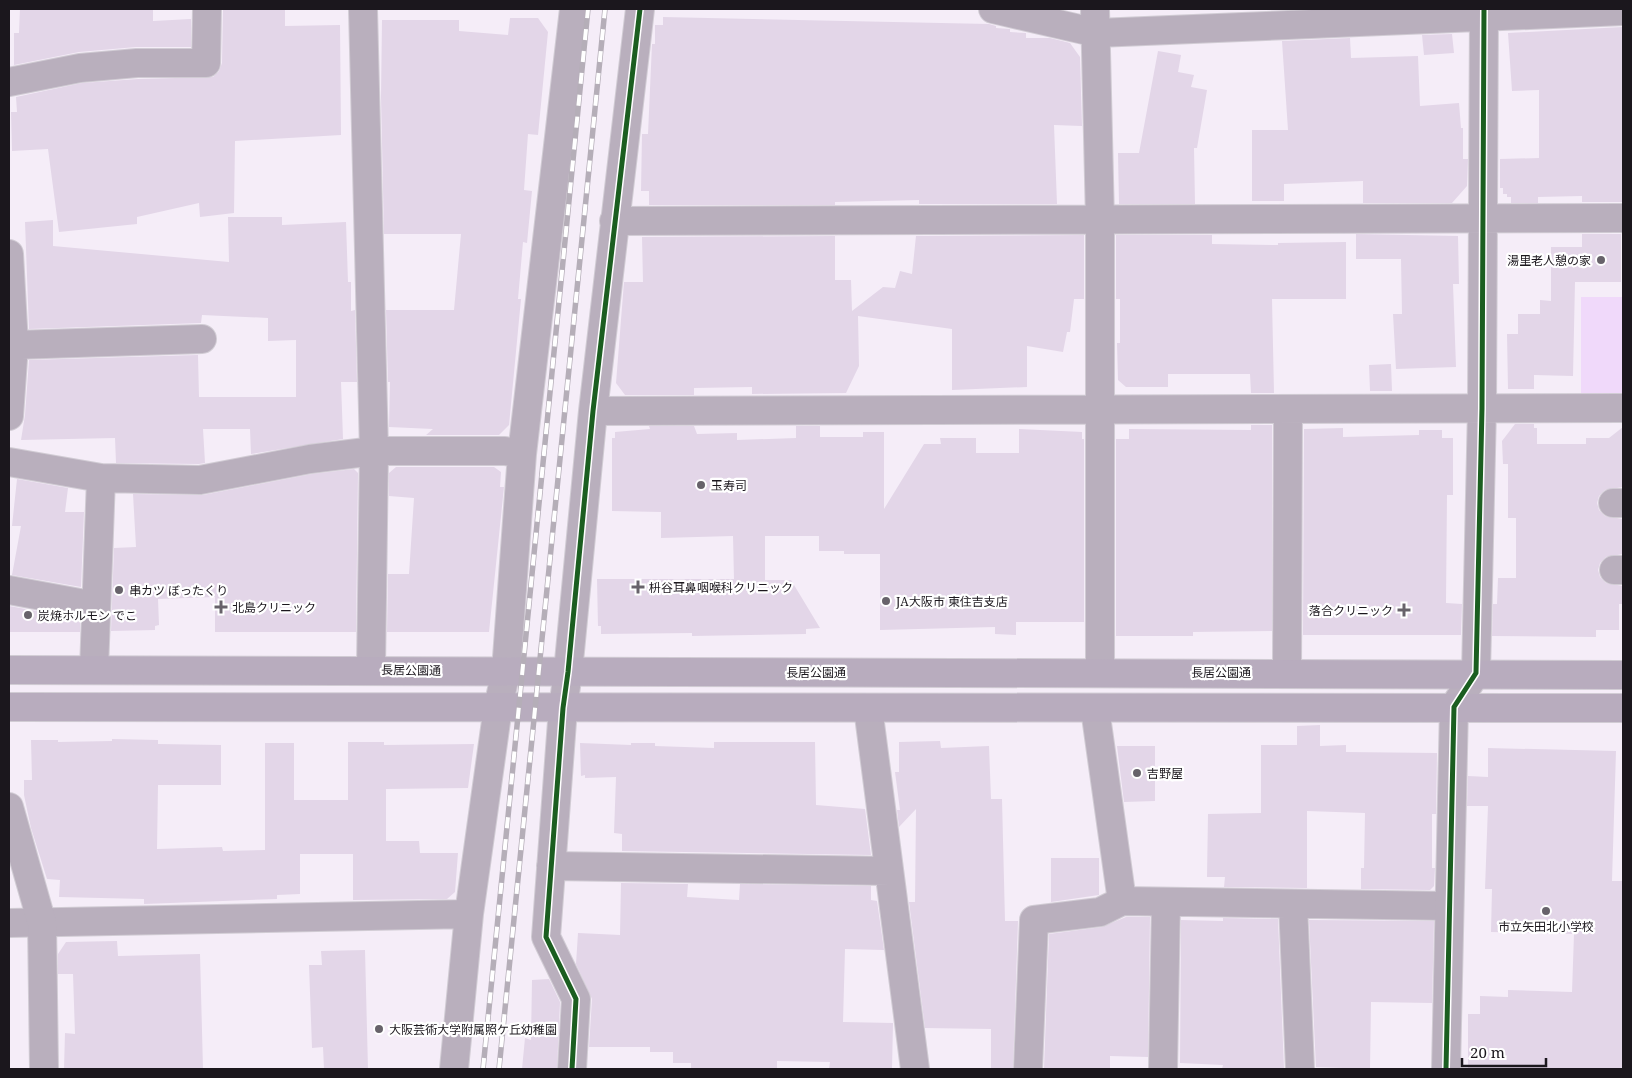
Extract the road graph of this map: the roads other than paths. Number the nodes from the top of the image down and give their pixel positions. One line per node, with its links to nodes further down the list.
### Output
1 (207, 9): 9 (street)
2 (363, 9): 23 (street)
3 (574, 9): 24 (street)
4 (640, 9): 12 (street)
5 (993, 9): 8 (street)
6 (1623, 11): 7 (street)
7 (1483, 13): 8 (street); 11 (street)
8 (1096, 21): 13 (street)
9 (9, 82)
10 (1623, 218): 11 (street)
11 (1482, 219): 13 (street); 17 (street)
12 (614, 221): 13 (street); 20 (street)
13 (1100, 221): 21 (street)
14 (9, 254): 16 (street)
15 (202, 339): 16 (street)
16 (12, 361): 22 (street)
17 (1482, 408): 18 (street); 19 (street); 36 (street)
18 (1623, 408)
19 (1288, 409): 21 (street); 35 (street)
20 (593, 411): 21 (street); 33 (street)
21 (1100, 411): 34 (street)
22 (9, 416)
23 (374, 451): 24 (street); 26 (street); 29 (street)
24 (522, 454): 32 (street)
25 (9, 462): 26 (street)
26 (101, 478): 28 (street)
27 (9, 590): 28 (street)
28 (96, 606): 31 (street)
29 (371, 669): 31 (highway, 長居公園通); 32 (highway, 長居公園通)
30 (9, 670): 31 (highway, 長居公園通)
31 (94, 670)
32 (506, 671): 33 (highway, 長居公園通); 39 (street)
33 (568, 672): 34 (highway, 長居公園通); 41 (street)
34 (1100, 672): 35 (highway, 長居公園通)
35 (1287, 672): 36 (highway, 長居公園通)
36 (1476, 673): 37 (highway, 長居公園通); 40 (street)
37 (1623, 674)
38 (9, 707): 39 (highway)
39 (498, 707): 41 (highway); 52 (street)
40 (1454, 707): 43 (highway); 44 (highway); 51 (street)
41 (563, 708): 42 (highway); 46 (street)
42 (868, 708): 44 (highway); 47 (street)
43 (1623, 708)
44 (1095, 709): 48 (street)
45 (9, 807): 54 (street)
46 (551, 866): 47 (street); 57 (street)
47 (889, 870): 58 (street)
48 (1122, 901): 49 (street); 59 (street)
49 (1166, 902): 50 (street); 60 (street)
50 (1293, 904): 51 (street); 61 (street)
51 (1448, 906): 62 (street)
52 (469, 914): 54 (street); 56 (street)
53 (9, 923): 54 (street)
54 (42, 923): 55 (street)
55 (44, 1069)
56 (454, 1069)
57 (572, 1069)
58 (915, 1069)
59 (1028, 1069)
60 (1163, 1069)
61 (1300, 1069)
62 (1446, 1069)

